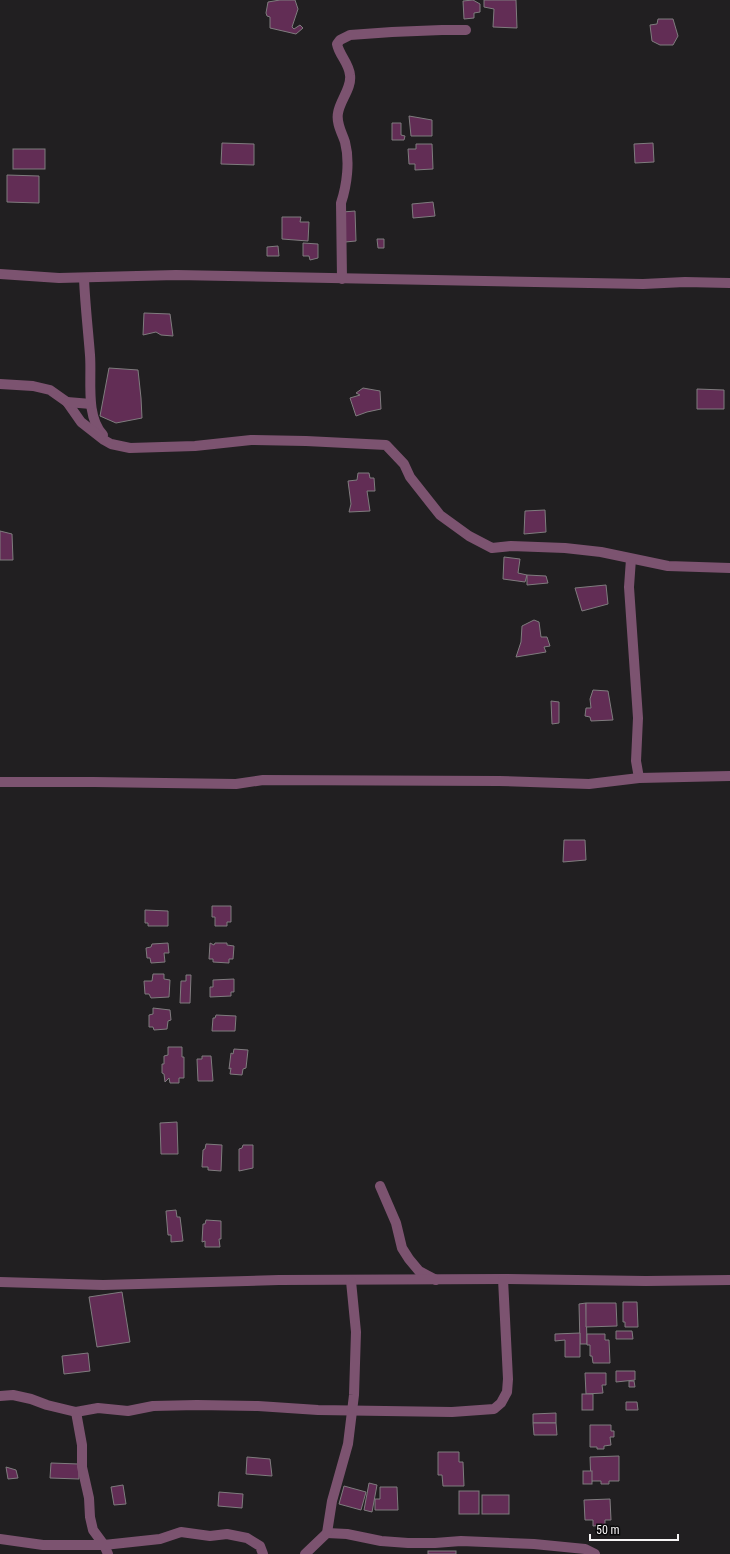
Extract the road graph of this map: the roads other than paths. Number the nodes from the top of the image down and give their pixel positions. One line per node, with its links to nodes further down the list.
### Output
1 (466, 30): 4 (street)
2 (0, 274): 3 (street)
3 (84, 278): 4 (street); 8 (street)
4 (342, 279): 5 (street)
5 (730, 283)
6 (0, 384): 7 (street)
7 (67, 402): 8 (street); 9 (street)
8 (91, 404): 9 (street)
9 (111, 444): 10 (street)
10 (631, 559): 11 (street); 13 (street)
11 (730, 568)
12 (730, 776): 13 (street)
13 (639, 778): 14 (street)
14 (0, 782)
15 (380, 1186): 19 (street)
16 (503, 1280): 17 (street); 19 (street); 22 (street)
17 (730, 1280)
18 (351, 1281): 19 (street); 20 (street); 22 (street)
19 (438, 1281)
20 (0, 1282)
21 (0, 1396): 23 (street)
22 (352, 1410): 23 (street); 24 (street)
23 (76, 1412): 26 (street)
24 (327, 1533): 28 (street); 29 (street)
25 (0, 1539): 26 (street)
26 (106, 1550): 27 (street)
27 (264, 1554)
28 (305, 1554)
29 (595, 1554)

